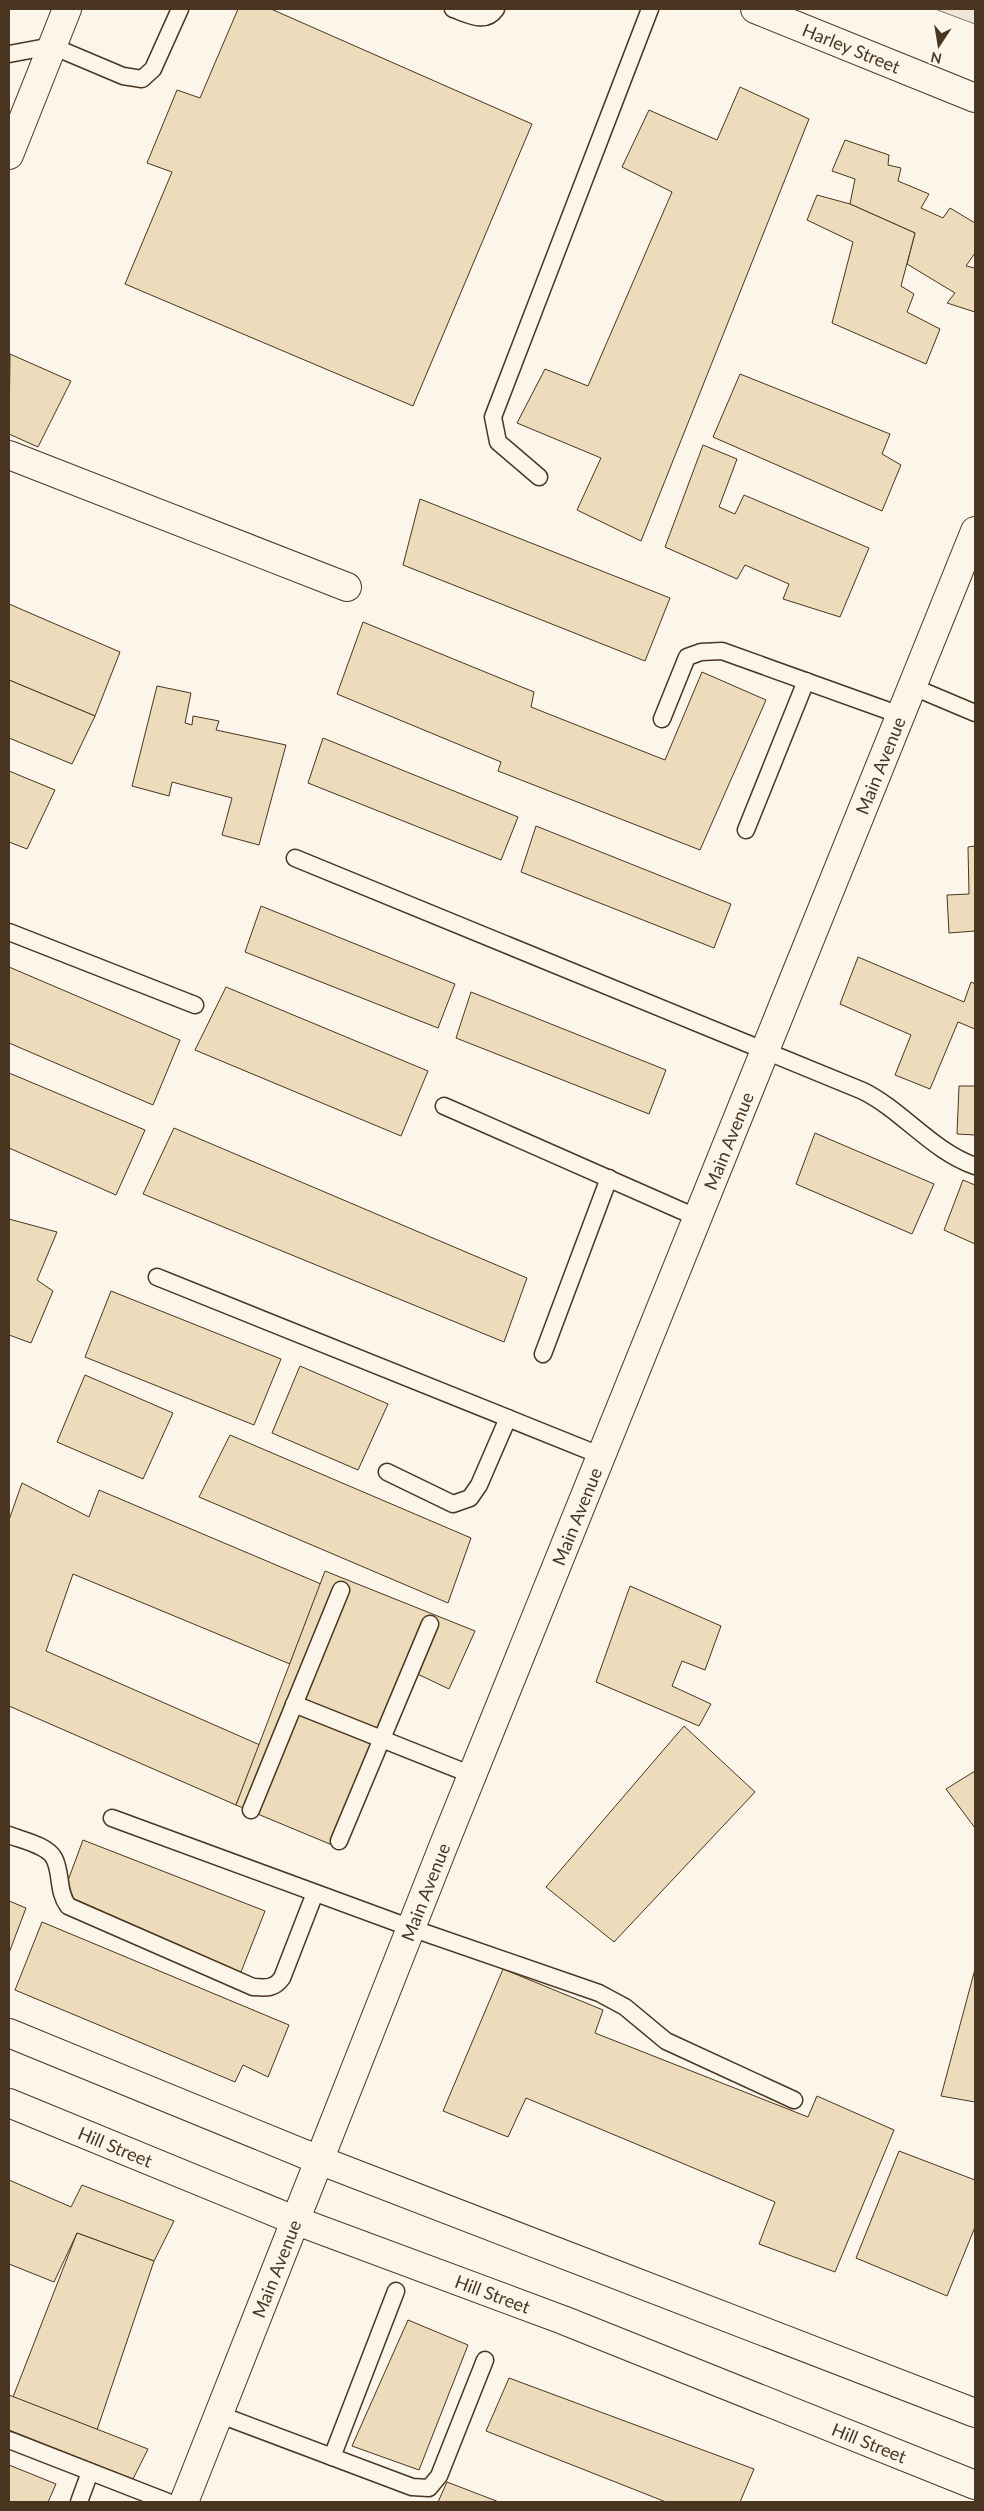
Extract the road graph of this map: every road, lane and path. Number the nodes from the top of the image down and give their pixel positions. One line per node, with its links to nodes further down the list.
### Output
1 (67, 9): 7 (street)
2 (180, 9): 7 (lane)
3 (453, 9): 4 (lane)
4 (496, 9)
5 (650, 9): 12 (lane)
6 (755, 9): 9 (street, Harley Street)
7 (52, 46): 8 (lane); 10 (street)
8 (9, 54)
9 (975, 98)
10 (9, 155)
11 (9, 455): 14 (street)
12 (539, 477)
13 (975, 532): 16 (street, Main Avenue)
14 (347, 587)
15 (806, 681): 18 (lane); 19 (lane); 20 (lane)
16 (911, 686): 17 (lane); 18 (street, Main Avenue)
17 (975, 712)
18 (900, 715): 24 (street, Main Avenue)
19 (662, 719)
20 (746, 830)
21 (295, 858): 24 (lane)
22 (9, 932): 23 (lane)
23 (195, 1005)
24 (765, 1052): 26 (lane); 28 (street, Main Avenue)
25 (444, 1106): 27 (lane)
26 (975, 1166)
27 (609, 1178): 28 (lane); 30 (lane)
28 (698, 1218): 32 (street, Main Avenue)
29 (157, 1277): 31 (lane)
30 (543, 1354)
31 (508, 1418): 32 (lane); 33 (lane)
32 (602, 1456): 38 (street, Main Avenue)
33 (386, 1472)
34 (341, 1590): 36 (lane)
35 (430, 1624): 37 (lane)
36 (294, 1704): 37 (lane); 39 (lane)
37 (381, 1739): 38 (lane); 42 (lane)
38 (472, 1775): 44 (street, Main Avenue)
39 (251, 1810)
40 (112, 1818): 43 (lane)
41 (9, 1835): 43 (lane)
42 (339, 1841)
43 (315, 1893): 44 (lane)
44 (411, 1928): 46 (lane); 48 (street, Main Avenue)
45 (9, 2033): 48 (street)
46 (794, 2100)
47 (9, 2103): 49 (street, Hill Street)
48 (320, 2160): 49 (street, Main Avenue); 52 (street)
49 (294, 2220): 53 (street, Main Avenue); 57 (street, Hill Street)
50 (396, 2291): 55 (lane)
51 (485, 2360): 55 (lane)
52 (975, 2413)
53 (218, 2414): 55 (lane); 60 (street, Main Avenue)
54 (9, 2440): 56 (lane)
55 (332, 2457)
56 (90, 2472): 58 (lane); 59 (lane)
57 (975, 2485)
58 (79, 2502)
59 (168, 2502)
60 (184, 2502)

